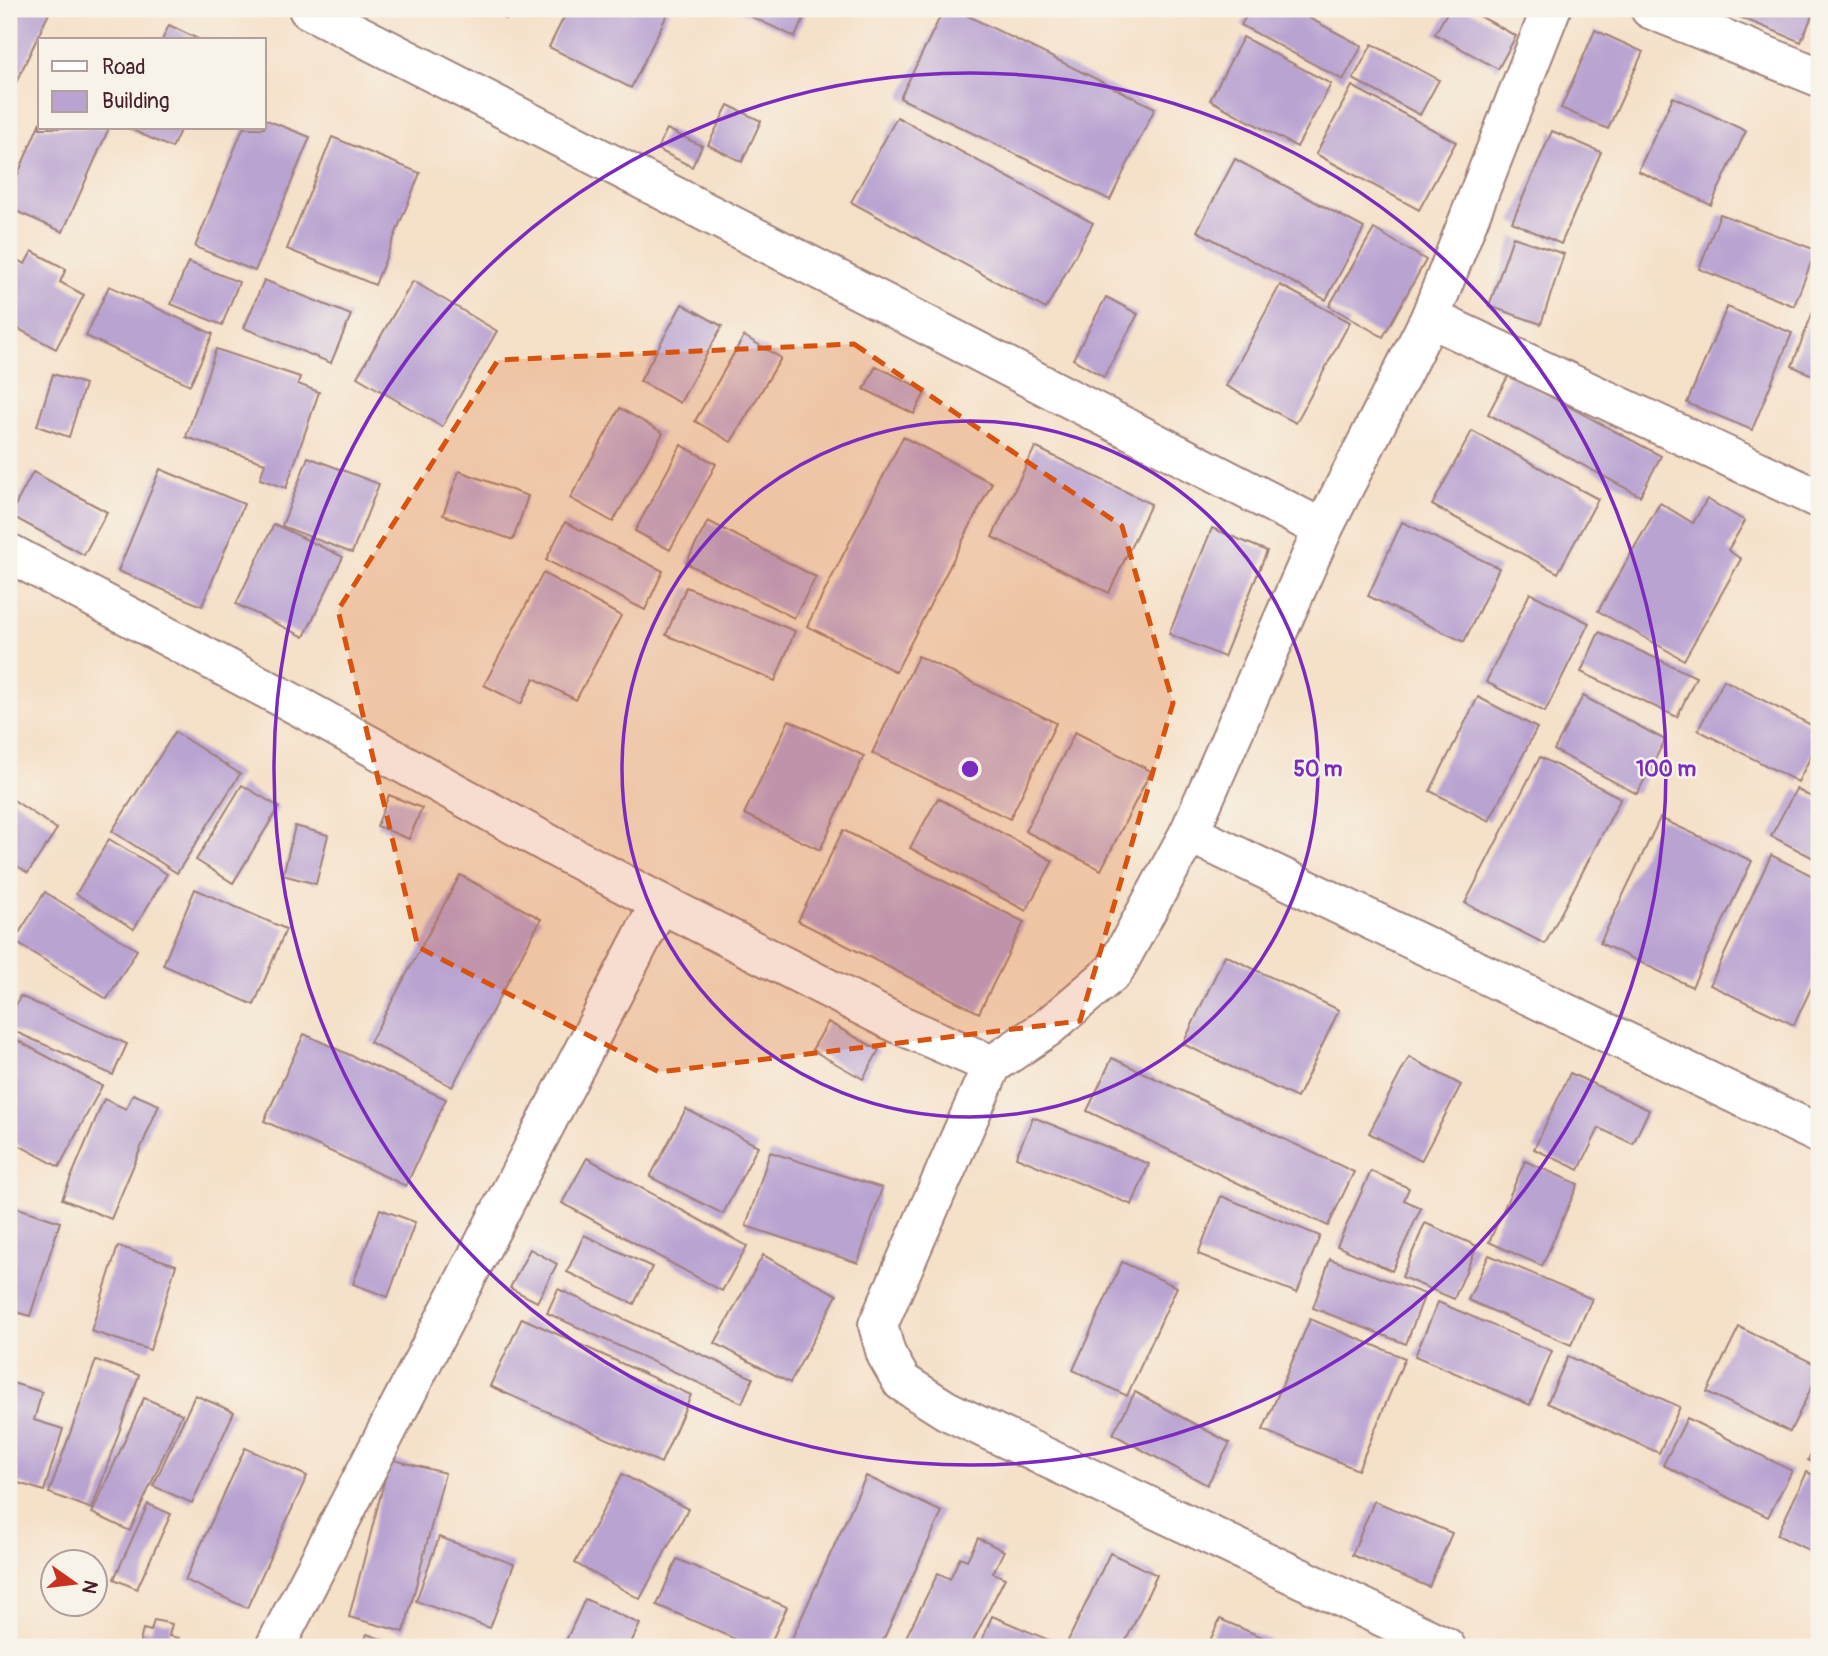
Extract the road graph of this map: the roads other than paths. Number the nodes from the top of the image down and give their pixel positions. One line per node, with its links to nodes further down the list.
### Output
1 (308, 9): 7 (street)
2 (1551, 9): 5 (street)
3 (1650, 9): 4 (street)
4 (1819, 77)
5 (1430, 318): 6 (street); 7 (street)
6 (1819, 499)
7 (1323, 529): 9 (street)
8 (9, 553): 10 (street)
9 (1189, 833): 11 (street); 12 (street)
10 (660, 903): 11 (street); 13 (street)
11 (992, 1065): 14 (street)
12 (1819, 1134)
13 (275, 1647)
14 (1446, 1647)

